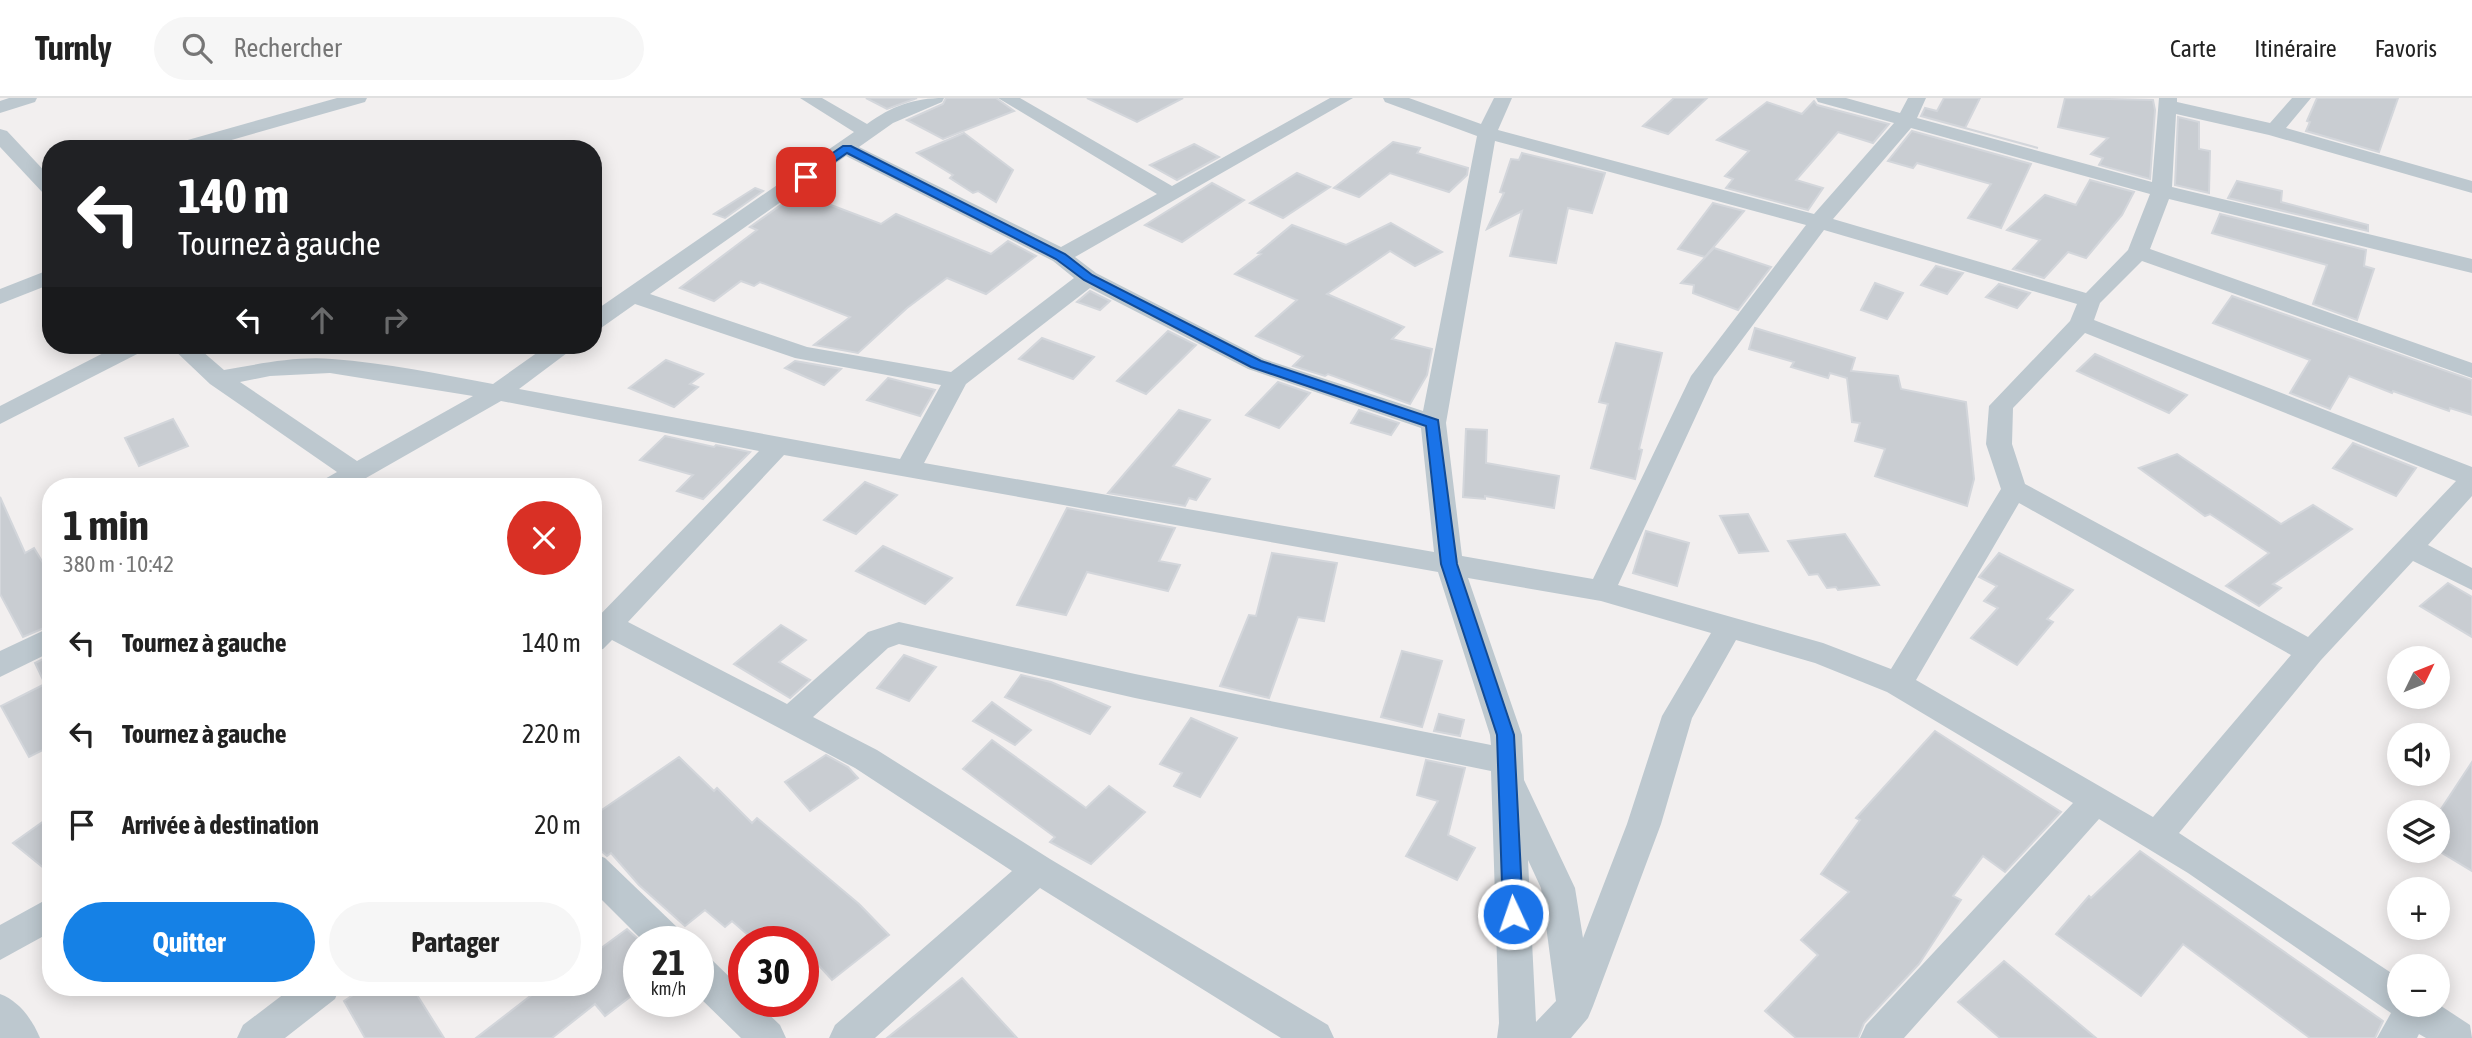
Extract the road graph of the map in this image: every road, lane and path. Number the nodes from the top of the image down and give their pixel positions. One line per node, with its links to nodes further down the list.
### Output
1 (28, 98): 13 (street)
2 (358, 98): 19 (street)
3 (809, 98): 17 (street)
4 (935, 98): 17 (street)
5 (1007, 98): 24 (street)
6 (1344, 98): 24 (street)
7 (1392, 98): 16 (street)
8 (1503, 98): 16 (street)
9 (1825, 98): 14 (street)
10 (1917, 98): 14 (street)
11 (2302, 98): 15 (street)
12 (2168, 102): 15 (street); 23 (street)
13 (0, 107)
14 (1906, 121): 23 (street); 25 (street)
15 (2274, 130): 22 (street)
16 (1487, 132): 25 (street); 43 (street)
17 (869, 133): 20 (street)
18 (0, 135): 21 (street)
19 (209, 140)
20 (847, 149): 27 (street); 31 (street)
21 (42, 178)
22 (2472, 187)
23 (2162, 191): 26 (street); 28 (street)
24 (1171, 194): 27 (street)
25 (1819, 222): 33 (street); 53 (street)
26 (2138, 252): 33 (street); 38 (street)
27 (1061, 257): 29 (street)
28 (2472, 266)
29 (1088, 278): 40 (street); 43 (street)
30 (42, 280): 32 (street)
31 (631, 295): 34 (street); 40 (street)
32 (0, 298)
33 (2085, 312): 48 (street); 49 (street)
34 (602, 316)
35 (120, 354): 42 (street)
36 (191, 354): 39 (street)
37 (551, 354): 41 (street)
38 (2472, 371)
39 (219, 379): 41 (street); 46 (street)
40 (956, 380): 45 (street)
41 (499, 392): 44 (street); 46 (street)
42 (0, 416)
43 (1433, 423): 51 (street)
44 (778, 446): 45 (street); 55 (street)
45 (908, 468): 51 (street)
46 (357, 473): 47 (street)
47 (347, 478)
48 (2472, 478): 50 (street)
49 (2014, 489): 58 (street); 60 (street)
50 (2410, 548): 52 (street); 58 (street)
51 (1449, 564): 53 (street); 62 (street)
52 (2472, 580)
53 (1601, 591): 54 (street)
54 (1729, 627): 60 (street); 73 (street)
55 (602, 633)
56 (602, 634): 61 (street)
57 (42, 643): 59 (street)
58 (2311, 652): 64 (street)
59 (0, 665)
60 (1898, 684): 63 (street)
61 (790, 720): 62 (street); 65 (street)
62 (1507, 769): 73 (street); 81 (street)
63 (2096, 800): 64 (street); 83 (street)
64 (2156, 837): 72 (street)
65 (1038, 869): 79 (street); 80 (street)
66 (602, 877): 68 (street)
67 (42, 918): 69 (street)
68 (652, 926)
69 (0, 944)
70 (714, 987): 78 (street)
71 (310, 996): 77 (street)
72 (2387, 1000)
73 (1575, 1006): 82 (street)
74 (0, 1011): 76 (street)
75 (2412, 1017): 84 (street)
76 (21, 1038)
77 (256, 1038)
78 (767, 1038)
79 (848, 1038)
80 (1315, 1038)
81 (1516, 1038)
82 (1547, 1038)
83 (1879, 1038)
84 (2457, 1038)

